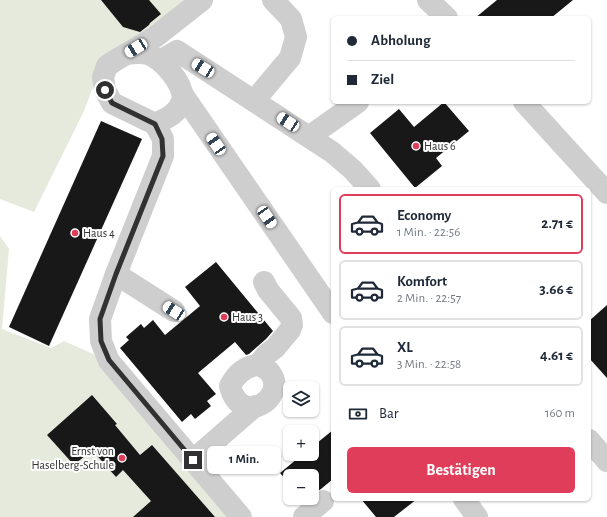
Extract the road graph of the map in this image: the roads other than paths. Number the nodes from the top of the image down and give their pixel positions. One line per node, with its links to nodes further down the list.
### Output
1 (202, 0): 5 (lane)
2 (273, 0): 8 (lane)
3 (428, 0): 4 (lane)
4 (445, 16)
5 (126, 54): 6 (lane); 11 (lane)
6 (160, 61): 7 (lane); 8 (lane)
7 (183, 95): 11 (lane); 17 (lane)
8 (254, 101): 12 (lane)
9 (355, 104): 12 (lane)
10 (526, 104): 14 (lane)
11 (155, 124): 15 (lane)
12 (310, 136): 13 (lane)
13 (368, 187)
14 (607, 193)
15 (116, 274): 18 (lane); 22 (lane)
16 (264, 282): 19 (lane)
17 (331, 310)
18 (174, 311)
19 (258, 366): 20 (lane); 20 (lane)
20 (255, 406): 22 (lane)
21 (591, 442): 23 (lane)
22 (193, 460): 26 (lane)
23 (607, 461)
24 (324, 501): 27 (lane)
25 (465, 501): 28 (lane)
26 (241, 517)
27 (304, 517)
28 (477, 517)

